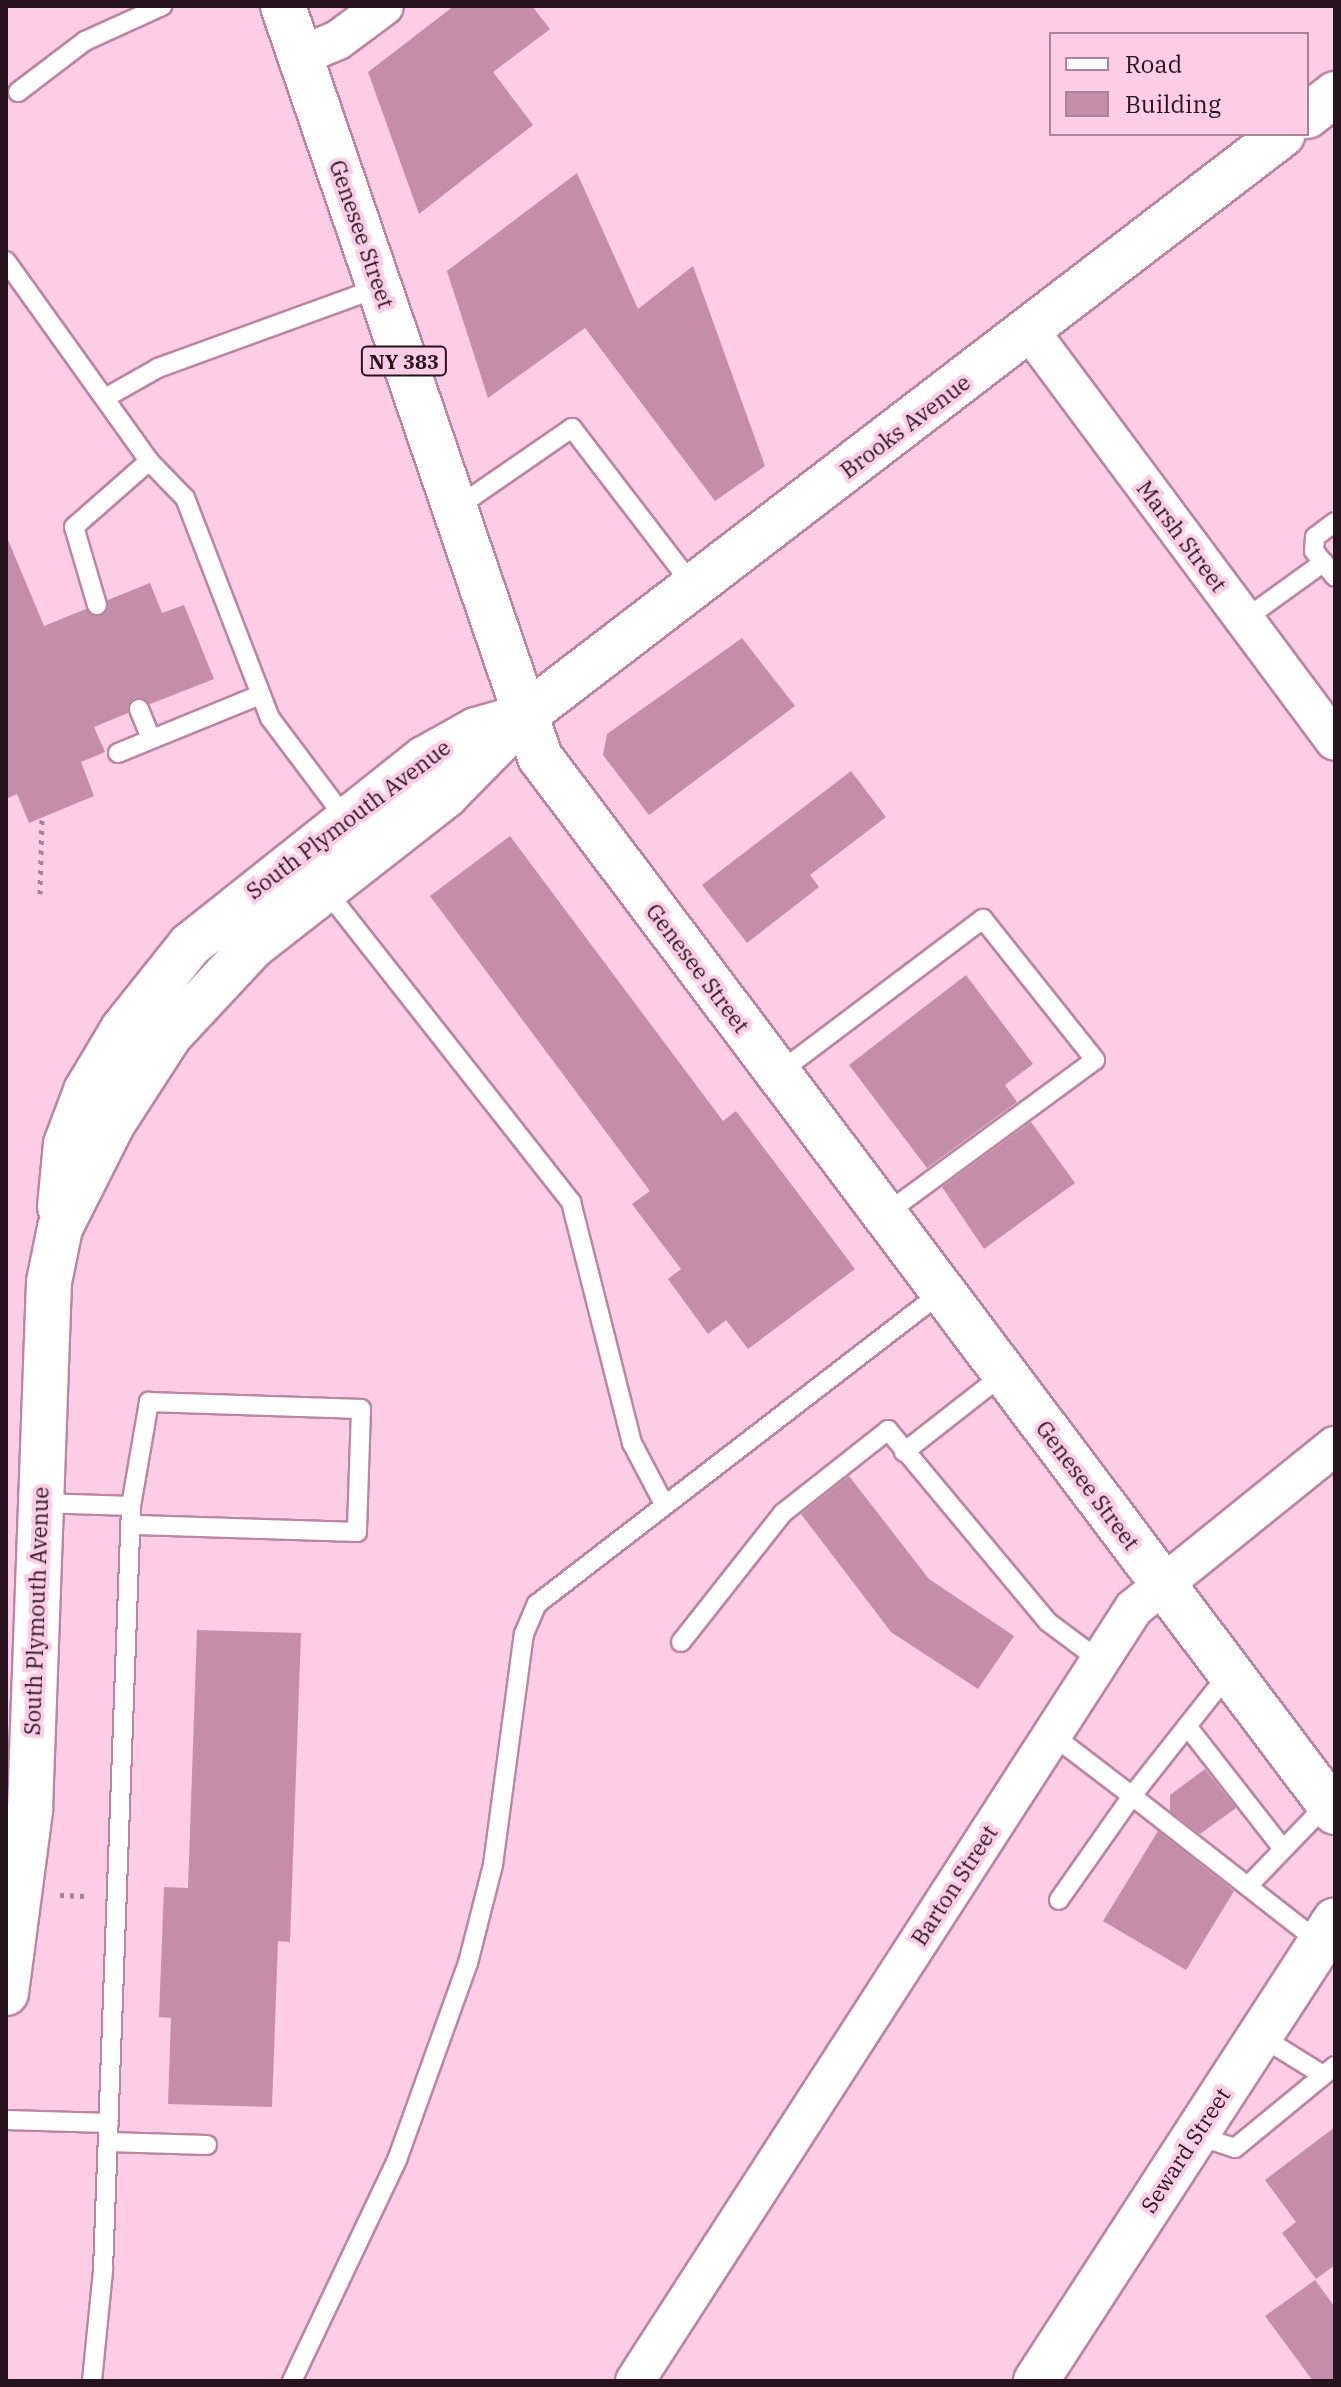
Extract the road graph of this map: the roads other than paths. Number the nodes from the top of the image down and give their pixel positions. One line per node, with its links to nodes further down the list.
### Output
1 (162, 6): 5 (lane)
2 (283, 6): 4 (main road, Genesee Street / NY 383)
3 (384, 6): 4 (street)
4 (300, 56): 10 (main road, Genesee Street / NY 383)
5 (18, 92)
6 (1335, 94): 7 (main road)
7 (1309, 114)
8 (1280, 136): 11 (main road, Brooks Avenue)
9 (6, 261): 12 (lane)
10 (381, 287): 12 (lane); 14 (main road, Genesee Street / NY 383)
11 (1029, 330): 17 (main road, Brooks Avenue); 19 (street, Marsh Street)
12 (105, 398): 13 (lane)
13 (149, 461): 18 (lane); 20 (lane)
14 (452, 511): 17 (lane); 22 (main road, Genesee Street / NY 383)
15 (1335, 522): 16 (lane)
16 (1329, 570): 19 (lane)
17 (694, 587): 22 (main road, Brooks Avenue)
18 (97, 605)
19 (1245, 619): 24 (street, Marsh Street)
20 (260, 695): 23 (lane); 26 (lane)
21 (139, 709): 23 (lane)
22 (524, 716): 26 (main road, South Plymouth Avenue); 27 (main road, South Plymouth Avenue); 28 (main road, Genesee Street)
23 (151, 739): 25 (lane)
24 (1335, 741)
25 (118, 753)
26 (345, 818): 30 (main road, South Plymouth Avenue)
27 (324, 887): 30 (main road, South Plymouth Avenue); 36 (lane)
28 (777, 1074): 29 (main road, Genesee Street); 29 (lane)
29 (884, 1215): 31 (main road, Genesee Street)
30 (60, 1228): 35 (main road, South Plymouth Avenue)
31 (942, 1292): 32 (main road, Genesee Street); 36 (lane)
32 (1004, 1374): 34 (lane); 38 (main road, Genesee Street)
33 (1335, 1446): 38 (street, Barton Street)
34 (904, 1452): 39 (lane); 40 (lane)
35 (40, 1503): 37 (lane); 50 (main road, South Plymouth Avenue)
36 (664, 1504): 58 (lane)
37 (130, 1516): 37 (lane); 54 (lane)
38 (1161, 1581): 40 (street, Barton Street); 41 (main road, Genesee Street)
39 (681, 1642)
40 (1099, 1660): 43 (street, Barton Street)
41 (1229, 1673): 42 (lane); 45 (main road, Genesee Street)
42 (1187, 1726): 44 (lane); 46 (lane)
43 (1051, 1734): 44 (lane); 59 (street, Barton Street)
44 (1132, 1796): 47 (lane); 48 (lane)
45 (1332, 1807): 46 (lane)
46 (1283, 1849): 47 (lane)
47 (1248, 1886): 49 (lane)
48 (1059, 1900)
49 (1327, 1931): 51 (main road, Seward Street)
50 (6, 1993)
51 (1258, 2035): 52 (lane); 55 (main road, Seward Street)
52 (1329, 2070): 55 (lane)
53 (6, 2120): 54 (lane)
54 (108, 2132): 56 (lane); 57 (lane)
55 (1195, 2135): 60 (main road, Seward Street)
56 (207, 2145)
57 (92, 2381)
58 (292, 2381)
59 (635, 2381)
60 (1036, 2381)

